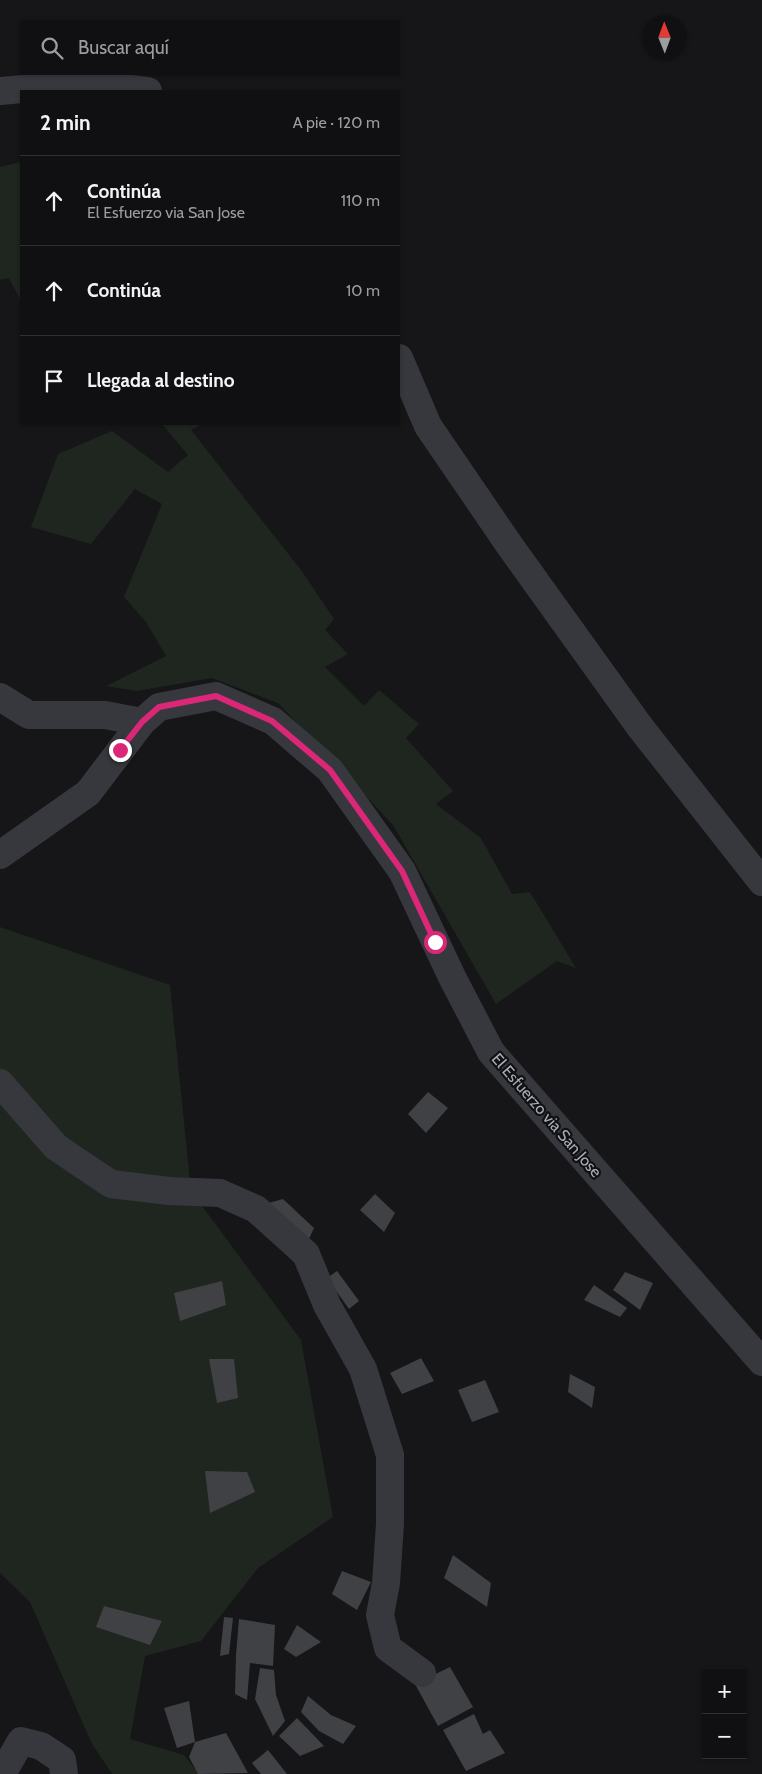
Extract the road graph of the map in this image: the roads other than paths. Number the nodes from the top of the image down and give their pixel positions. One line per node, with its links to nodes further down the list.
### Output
1 (141, 90): 2 (street)
2 (0, 91)
3 (400, 360): 7 (street)
4 (0, 697): 5 (street)
5 (142, 722): 6 (street, El Esfuerzo via San Jose); 9 (street, El Esfuerzo via San Jose)
6 (0, 855)
7 (762, 882)
8 (0, 1083): 10 (street)
9 (762, 1362)
10 (422, 1673)
11 (2, 1774): 12 (street)
12 (64, 1774)

